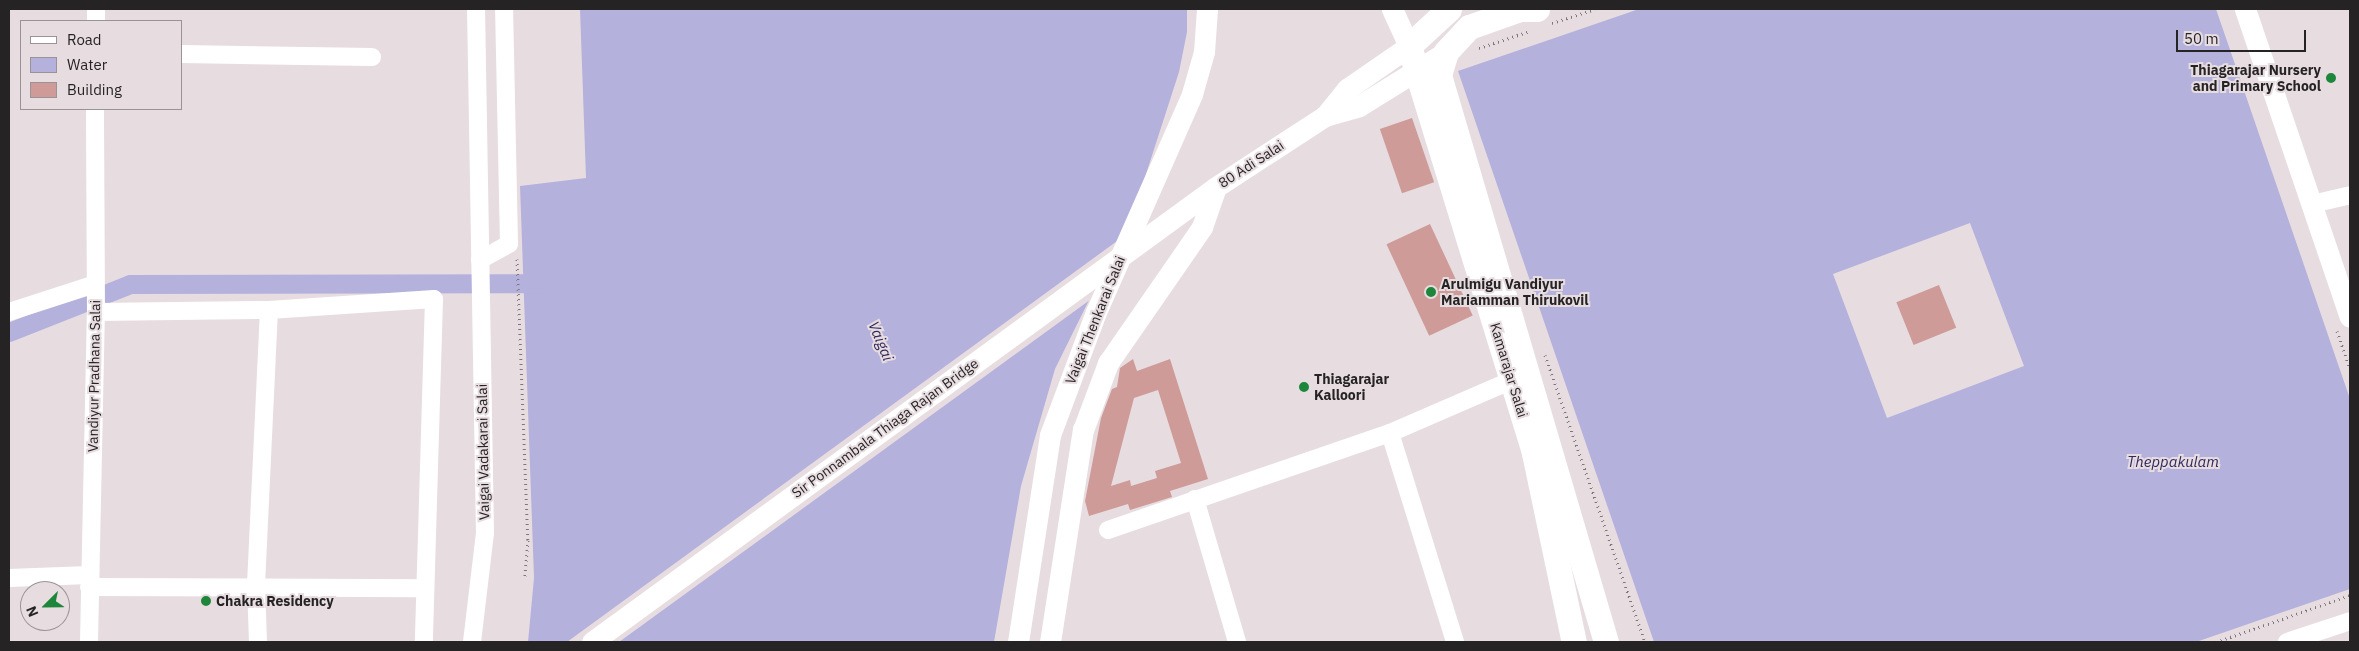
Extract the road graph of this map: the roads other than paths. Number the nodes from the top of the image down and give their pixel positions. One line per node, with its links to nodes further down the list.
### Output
1 (476, 9): 20 (street, Vaigai Vadakarai Salai)
2 (504, 9): 20 (street)
3 (1208, 9): 40 (main road, Vaigai Thenkarai Salai)
4 (1392, 9): 9 (main road)
5 (1449, 9): 9 (highway)
6 (1520, 9): 8 (highway); 10 (highway)
7 (2245, 9): 18 (main road)
8 (1542, 20)
9 (1409, 46): 13 (highway, Kamarajar Salai); 15 (main road, 80 Adi Salai)
10 (1446, 52): 13 (main road, 80 Adi Salai); 26 (highway, Kamarajar Salai)
11 (182, 54): 12 (street)
12 (372, 57)
13 (1418, 69): 15 (main road, 80 Adi Salai); 26 (highway, Kamarajar Salai)
14 (95, 110): 21 (street, Vandiyur Pradhana Salai)
15 (1325, 116): 16 (main road, 80 Adi Salai)
16 (1216, 187): 19 (main road, 80 Adi Salai); 41 (main road, Vaigai Thenkarai Salai)
17 (2350, 195): 18 (street)
18 (2312, 204): 25 (main road)
19 (1179, 216): 39 (main road, Sir Ponnambala Thiaga Rajan Bridge)
20 (479, 268): 38 (street, Vaigai Vadakarai Salai)
21 (95, 285): 23 (street, Vandiyur Pradhana Salai); 24 (street)
22 (269, 310): 23 (street); 32 (street); 33 (street)
23 (96, 311): 31 (street, Vandiyur Pradhana Salai)
24 (9, 312)
25 (2350, 318)
26 (1521, 376): 27 (street); 44 (highway, Kamarajar Salai); 45 (highway, Kamarajar Salai)
27 (1390, 433): 28 (street); 43 (street)
28 (1194, 499): 29 (street); 42 (street)
29 (1108, 530)
30 (9, 578): 31 (street)
31 (89, 581): 32 (street); 35 (street, Vandiyur Pradhana Salai)
32 (256, 585): 33 (street); 36 (street)
33 (424, 588): 37 (street)
34 (2350, 621): 46 (street)
35 (89, 642)
36 (258, 642)
37 (424, 642)
38 (472, 642)
39 (592, 642)
40 (1018, 642)
41 (1050, 642)
42 (1237, 642)
43 (1455, 642)
44 (1574, 642)
45 (1606, 642)
46 (2287, 642)

